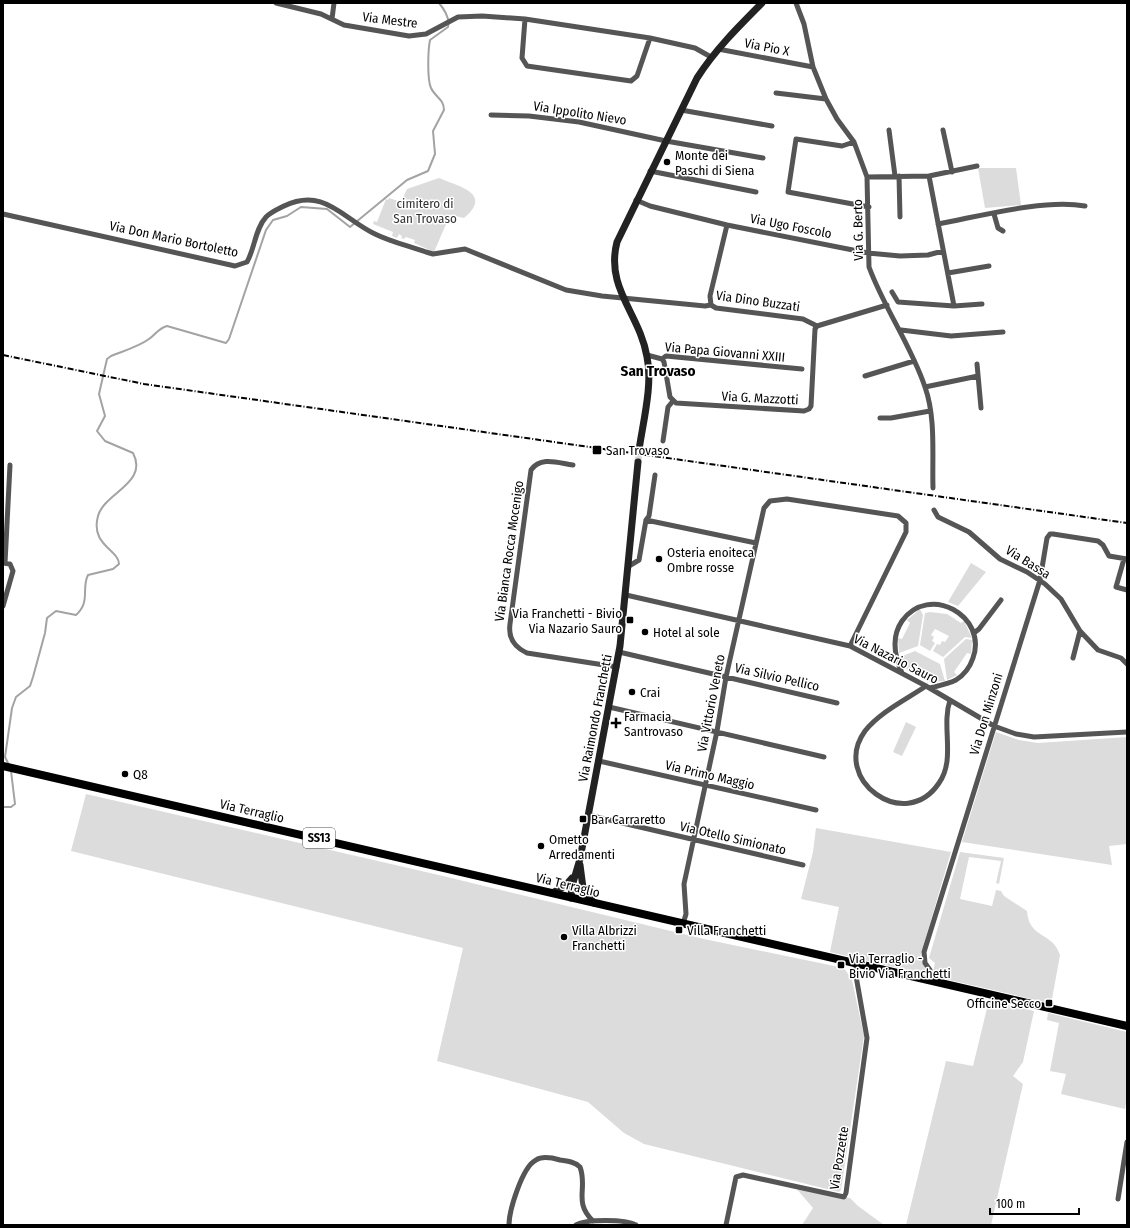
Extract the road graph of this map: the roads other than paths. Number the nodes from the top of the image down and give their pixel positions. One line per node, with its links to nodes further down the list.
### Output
1 (276, 3): 5 (street, Via Mestre)
2 (334, 3): 5 (street)
3 (762, 3): 8 (street)
4 (796, 3): 10 (street, Via G. Berto)
5 (332, 19): 6 (street, Via Mestre)
6 (525, 19): 7 (street, Via Mestre); 7 (street)
7 (650, 38): 9 (street, Via Mestre)
8 (718, 49): 9 (street); 10 (street, Via Pio X)
9 (711, 57): 13 (street)
10 (813, 67): 12 (street, Via G. Berto)
11 (776, 93): 12 (street)
12 (826, 99): 19 (street, Via G. Berto)
13 (681, 110): 15 (street); 18 (street)
14 (491, 115): 18 (street, Via Ippolito Nievo)
15 (772, 126)
16 (889, 130): 25 (street)
17 (943, 130): 23 (street)
18 (666, 141): 20 (street); 22 (street)
19 (854, 142): 24 (street, Via G. Berto); 30 (street)
20 (763, 158)
21 (977, 166): 23 (street)
22 (650, 171): 27 (street); 28 (street)
23 (952, 172): 26 (street)
24 (867, 176): 25 (street); 30 (street, Via G. Berto)
25 (897, 176): 26 (street); 33 (street)
26 (929, 176): 34 (street)
27 (756, 192)
28 (636, 200): 35 (street, Via Ugo Foscolo); 42 (street)
29 (1085, 206): 32 (street)
30 (869, 207): 38 (street, Via G. Berto)
31 (3, 214): 42 (street, Via Don Mario Bortoletto)
32 (994, 214): 34 (street); 36 (street)
33 (900, 217)
34 (938, 224): 37 (street)
35 (727, 225): 38 (street, Via Ugo Foscolo); 44 (street)
36 (1003, 231)
37 (943, 251): 38 (street, Via Ugo Foscolo); 40 (street)
38 (868, 253): 45 (street, Via G. Berto)
39 (989, 266): 40 (street)
40 (948, 273): 46 (street)
41 (892, 292): 46 (street)
42 (622, 297): 44 (street, Via Dino Buzzati); 50 (street)
43 (982, 304): 46 (street)
44 (711, 305): 47 (street, Via Dino Buzzati)
45 (887, 305): 47 (street); 48 (street, Via G. Berto)
46 (954, 306)
47 (817, 326): 58 (street, Via G. Mazzotti)
48 (900, 330): 49 (street); 52 (street, Via G. Berto)
49 (1003, 332)
50 (647, 355): 51 (street, Via Papa Giovanni XXIII); 63 (street)
51 (662, 359): 54 (street, Via Papa Giovanni XXIII); 58 (street)
52 (914, 361): 55 (street); 57 (street, Via G. Berto)
53 (977, 364): 56 (street)
54 (802, 369)
55 (865, 376)
56 (978, 376): 57 (street); 59 (street)
57 (925, 387): 60 (street, Via G. Berto)
58 (673, 401): 62 (street)
59 (980, 408)
60 (930, 411): 61 (street); 68 (street, Via G. Berto)
61 (880, 418)
62 (663, 441)
63 (639, 450)
64 (638, 462): 74 (street, Via Raimondo Franchetti)
65 (10, 465): 73 (street)
66 (573, 465): 87 (street, Via Bianca Rocca Mocenigo)
67 (655, 475): 70 (street)
68 (933, 488)
69 (934, 510): 75 (street, Via Bassa)
70 (646, 520): 71 (street); 74 (street)
71 (756, 543): 80 (street, Via Vittorio Veneto); 83 (street, Via Vittorio Veneto)
72 (1126, 559): 75 (street, Via Don Minzoni); 76 (street, Via Don Minzoni)
73 (4, 563): 79 (street)
74 (629, 566): 77 (street, Via Raimondo Franchetti)
75 (1040, 580): 81 (street, Via Bassa); 94 (street, Via Don Minzoni)
76 (1127, 590)
77 (626, 595): 80 (street, Via Nazario Sauro); 84 (street, Via Raimondo Franchetti)
78 (1001, 600): 82 (street)
79 (3, 606)
80 (739, 620): 83 (street, Via Nazario Sauro); 89 (street, Via Vittorio Veneto)
81 (1080, 631): 85 (street); 86 (street, Via Bassa)
82 (974, 633): 88 (street); 90 (street)
83 (850, 646): 88 (street, Via Nazario Sauro)
84 (619, 652): 87 (street, Via Raimondo Franchetti); 89 (street, Via Silvio Pellico)
85 (1073, 658)
86 (1127, 664)
87 (617, 667): 93 (street, Via Raimondo Franchetti)
88 (902, 673): 90 (street, Via Nazario Sauro)
89 (726, 677): 92 (street, Via Silvio Pellico); 95 (street, Via Vittorio Veneto)
90 (928, 687): 91 (street, Via Nazario Sauro); 91 (street)
91 (950, 700): 94 (street, Via Nazario Sauro)
92 (837, 703)
93 (609, 706): 95 (street); 98 (street, Via Raimondo Franchetti)
94 (994, 726): 96 (street, Via Nazario Sauro); 113 (street, Via Don Minzoni)
95 (717, 731): 97 (street); 100 (street, Via Vittorio Veneto)
96 (1127, 732)
97 (824, 757)
98 (599, 761): 100 (street, Via Primo Maggio); 102 (street, Via Raimondo Franchetti)
99 (3, 766): 108 (main road, Via Terraglio / SS13)
100 (705, 785): 101 (street, Via Primo Maggio); 103 (street, Via Vittorio Veneto)
101 (816, 810)
102 (588, 815): 103 (street, Via Otello Simionato); 104 (street, Via Raimondo Franchetti)
103 (693, 840): 105 (street, Via Otello Simionato); 111 (street, Via Vittorio Veneto)
104 (580, 859): 106 (street, Via Raimondo Franchetti); 107 (street, Via Raimondo Franchetti)
105 (803, 865)
106 (575, 875): 108 (street, Via Raimondo Franchetti); 109 (street, Via Raimondo Franchetti)
107 (580, 881): 109 (street, Via Raimondo Franchetti); 110 (street)
108 (552, 893): 109 (main road, Via Terraglio / SS13)
109 (571, 898): 110 (main road, Via Terraglio / SS13)
110 (594, 903): 111 (main road, Via Terraglio / SS13)
111 (683, 924): 112 (main road, Via Terraglio / SS13)
112 (856, 964): 113 (main road, Via Terraglio / SS13); 121 (street, Via Pozzette)
113 (928, 980): 114 (main road, Via Terraglio / SS13)
114 (1127, 1026)
115 (1127, 1142): 116 (street)
116 (1118, 1199)
117 (593, 1221): 118 (street); 119 (street); 120 (street)
118 (509, 1225)
119 (576, 1225)
120 (636, 1225)
121 (726, 1225)

